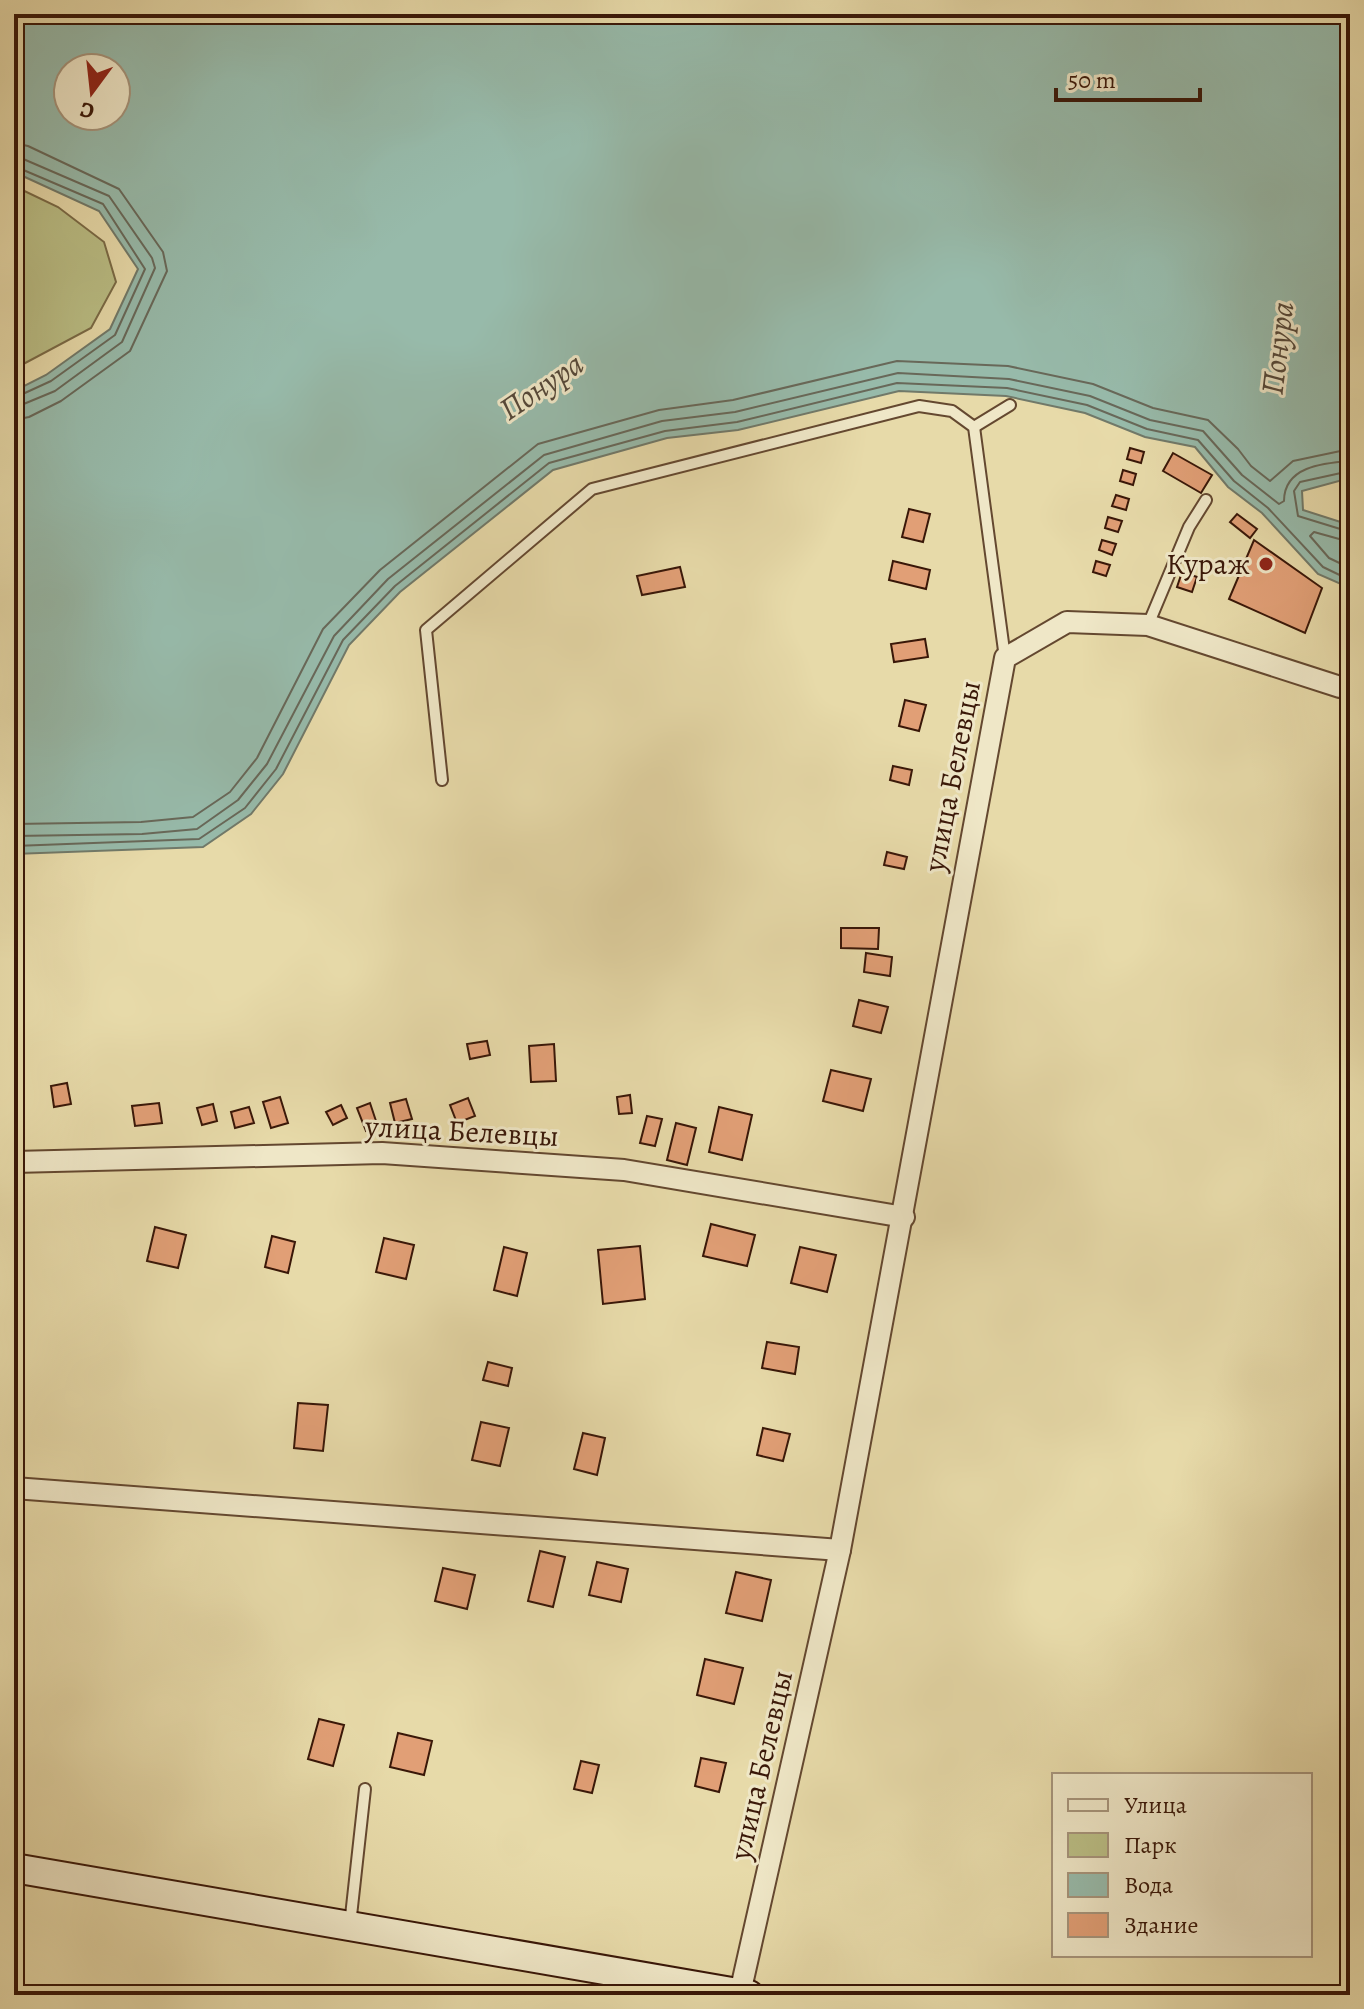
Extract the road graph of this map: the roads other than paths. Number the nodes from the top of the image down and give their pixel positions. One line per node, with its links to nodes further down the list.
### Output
1 (1010, 405): 2 (lane)
2 (974, 427): 5 (lane); 7 (lane)
3 (1206, 500): 4 (lane)
4 (1148, 625): 5 (street, улица Белевцы); 6 (street, улица Белевцы)
5 (1005, 658): 9 (street, улица Белевцы)
6 (1350, 685)
7 (442, 780)
8 (14, 1162): 9 (street, улица Белевцы)
9 (904, 1217): 11 (street, улица Белевцы)
10 (14, 1488): 11 (street)
11 (840, 1550): 15 (street, улица Белевцы)
12 (365, 1789): 14 (lane)
13 (14, 1868): 14 (main road)
14 (349, 1927): 15 (main road)
15 (744, 1994)

